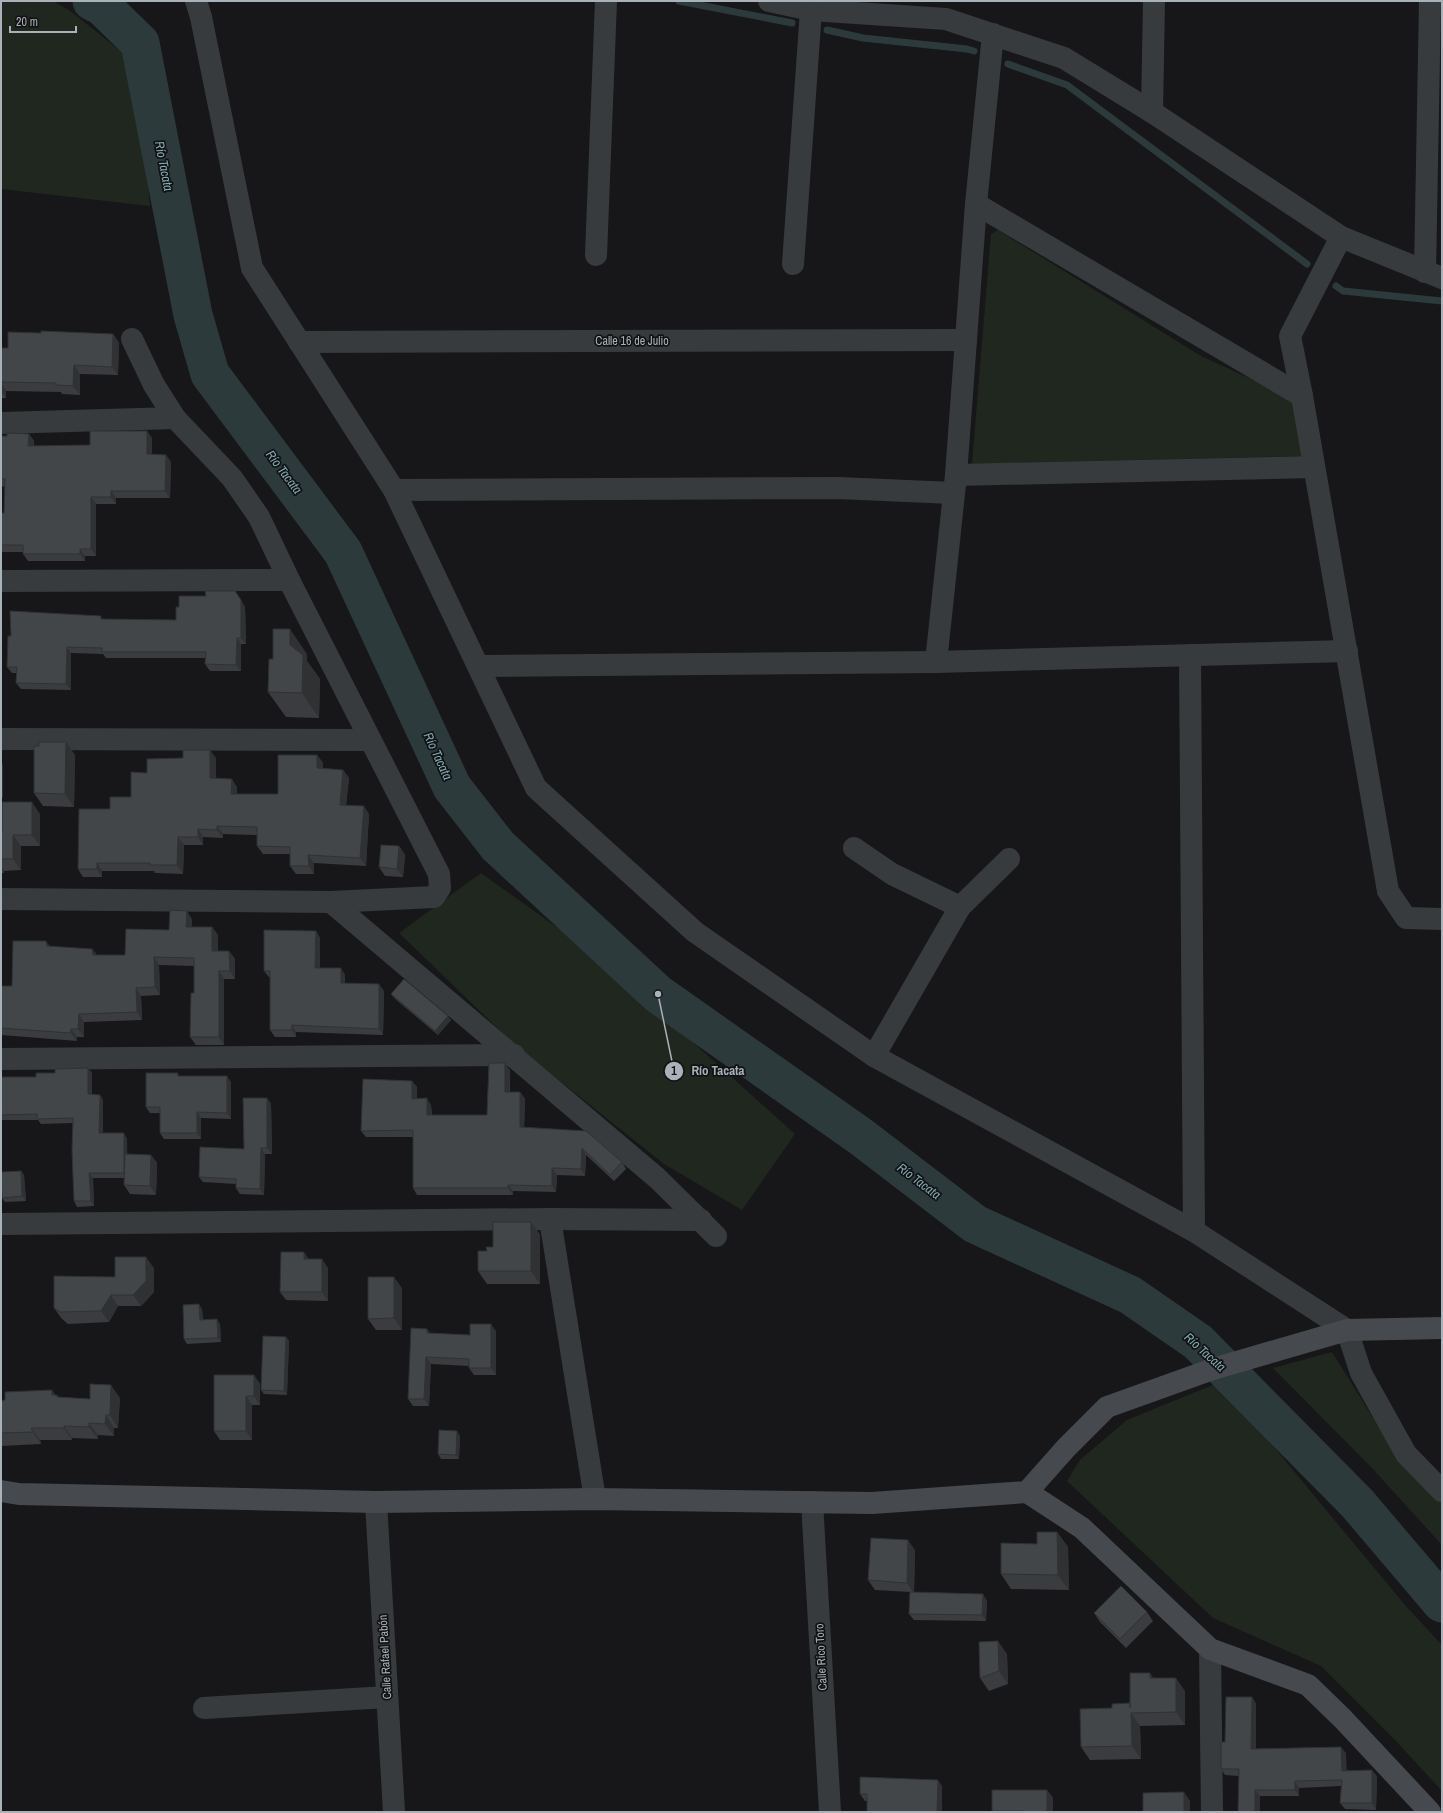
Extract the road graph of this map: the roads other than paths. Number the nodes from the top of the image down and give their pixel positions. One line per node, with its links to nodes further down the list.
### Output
1 (196, 1): 17 (street)
2 (606, 1): 12 (street)
3 (769, 1): 6 (street)
4 (1154, 1): 9 (street)
5 (1430, 1): 14 (street)
6 (811, 10): 7 (street); 13 (street)
7 (946, 10): 8 (street)
8 (994, 34): 9 (street); 10 (street)
9 (1152, 112): 11 (street)
10 (976, 204): 16 (street); 18 (street)
11 (1342, 237): 14 (street); 18 (street)
12 (596, 255)
13 (793, 264)
14 (1434, 275)
15 (132, 339): 19 (street)
16 (966, 340): 17 (street, Calle 16 de Julio); 22 (street)
17 (299, 342): 23 (street)
18 (1302, 396): 21 (street)
19 (175, 418): 20 (street); 24 (street)
20 (1, 423)
21 (1314, 467): 22 (street); 26 (street)
22 (954, 484): 23 (street); 28 (street)
23 (394, 490): 29 (street)
24 (289, 580): 25 (street); 31 (street)
25 (1, 581)
26 (1347, 651): 27 (street); 37 (street)
27 (1190, 655): 28 (street); 44 (street)
28 (936, 662): 29 (street)
29 (479, 666): 39 (street)
30 (1, 739): 31 (street)
31 (370, 740): 35 (street)
32 (854, 848): 36 (street)
33 (1009, 859): 36 (street)
34 (1, 899): 35 (street)
35 (332, 902): 38 (street)
36 (960, 907): 39 (street)
37 (1442, 919)
38 (514, 1055): 40 (street); 42 (street)
39 (874, 1056): 44 (street)
40 (1, 1059)
41 (550, 1219): 42 (street); 43 (street); 51 (street)
42 (701, 1220): 45 (street)
43 (1, 1224)
44 (1194, 1232): 47 (street)
45 (716, 1236)
46 (1442, 1328): 47 (street)
47 (1348, 1330): 48 (street); 49 (street)
48 (1442, 1491)
49 (1027, 1492): 53 (street); 54 (street)
50 (7, 1495): 52 (street)
51 (595, 1499): 52 (street); 53 (street)
52 (376, 1502): 55 (street, Calle Rafael Pabón)
53 (812, 1502): 58 (street, Calle Rico Toro)
54 (1210, 1649): 59 (street); 60 (street)
55 (387, 1697): 56 (street); 57 (street, Calle Rafael Pabón)
56 (204, 1708)
57 (394, 1812)
58 (830, 1812)
59 (1212, 1812)
60 (1430, 1812)

